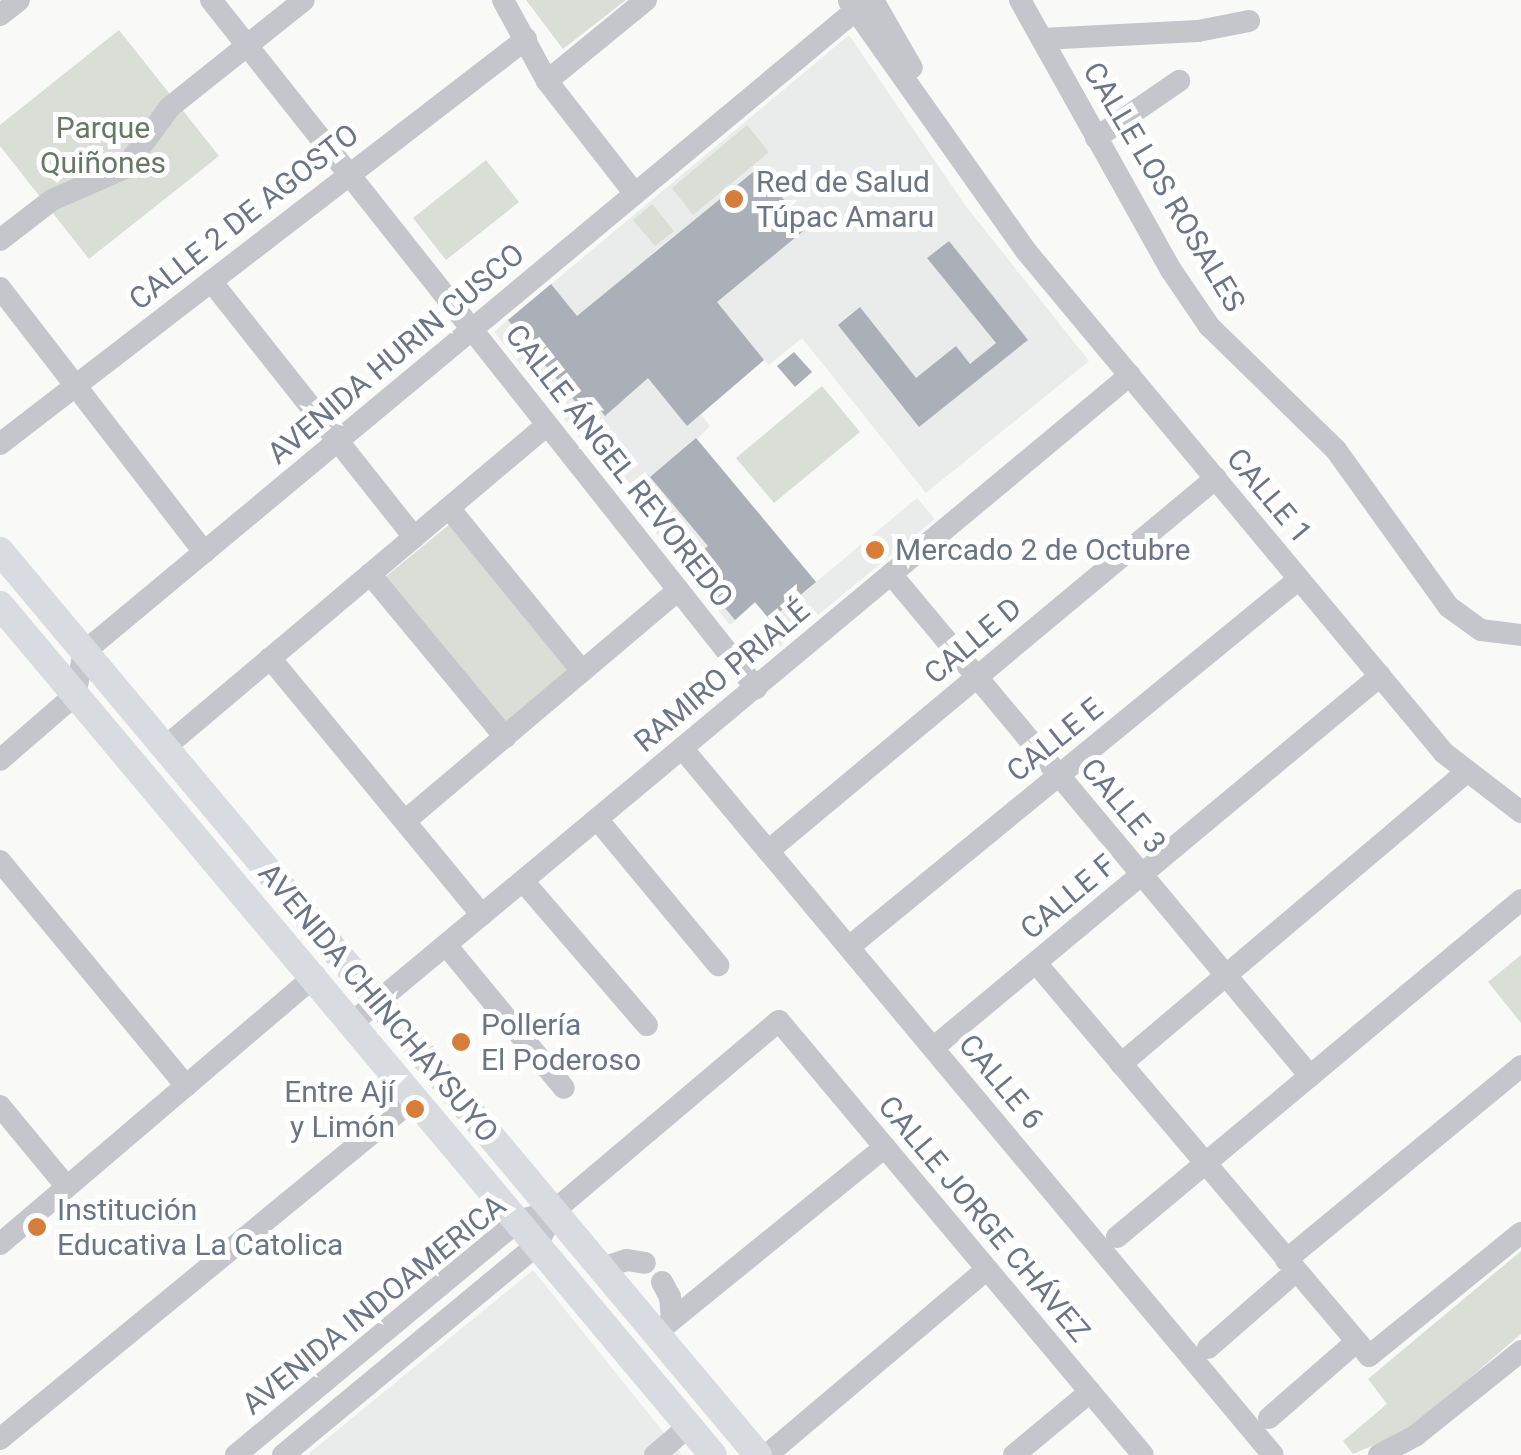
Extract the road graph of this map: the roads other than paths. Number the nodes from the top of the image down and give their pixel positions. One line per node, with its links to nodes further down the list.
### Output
1 (211, 0): 10 (street, CALLE ÁNGEL REVOREDO)
2 (304, 0): 10 (street)
3 (503, 0): 8 (street)
4 (646, 0): 11 (street)
5 (1020, 0): 9 (street, CALLE LOS ROSALES)
6 (861, 3): 15 (street, AVENIDA HURIN CUSCO); 20 (street, CALLE 1)
7 (1249, 21): 9 (street)
8 (526, 38): 11 (street); 14 (street, CALLE 2 DE AGOSTO)
9 (1042, 38): 13 (street, CALLE LOS ROSALES)
10 (247, 45): 14 (street, CALLE ÁNGEL REVOREDO); 16 (street)
11 (547, 81): 15 (street)
12 (1179, 82): 13 (street)
13 (1096, 138): 35 (street, CALLE LOS ROSALES)
14 (349, 174): 17 (street, CALLE 2 DE AGOSTO); 19 (street, CALLE ÁNGEL REVOREDO)
15 (635, 194): 19 (street, AVENIDA HURIN CUSCO)
16 (0, 240)
17 (212, 281): 21 (street, CALLE 2 DE AGOSTO); 23 (street)
18 (0, 288): 21 (street)
19 (472, 330): 22 (street, CALLE ÁNGEL REVOREDO); 23 (street, AVENIDA HURIN CUSCO)
20 (1130, 375): 25 (street, CALLE 1); 31 (street, RAMIRO PRIALÉ)
21 (76, 385): 24 (street, CALLE 2 DE AGOSTO); 29 (street)
22 (547, 424): 26 (street); 33 (street, CALLE ÁNGEL REVOREDO)
23 (337, 442): 27 (street); 29 (street, AVENIDA HURIN CUSCO)
24 (0, 444)
25 (1216, 478): 32 (street, CALLE 1); 40 (street, CALLE D)
26 (448, 508): 27 (street); 38 (street)
27 (414, 537): 30 (street)
28 (0, 551): 36 (main road, AVENIDA CHINCHAYSUYO)
29 (204, 552): 36 (street, AVENIDA HURIN CUSCO)
30 (370, 574): 37 (street); 43 (street)
31 (890, 574): 40 (street, CALLE 3); 41 (street, RAMIRO PRIALÉ)
32 (1299, 578): 39 (street, CALLE 1); 48 (street, CALLE E)
33 (678, 590): 38 (street); 41 (street, CALLE ÁNGEL REVOREDO)
34 (0, 605): 42 (main road, AVENIDA CHINCHAYSUYO)
35 (1521, 634)
36 (84, 652): 42 (street); 44 (main road, AVENIDA CHINCHAYSUYO)
37 (270, 658): 44 (street); 51 (street)
38 (582, 671): 43 (street)
39 (1380, 676): 47 (street, CALLE 1); 54 (street, CALLE F)
40 (977, 677): 48 (street, CALLE 3); 52 (street, CALLE D)
41 (756, 688): 45 (street, RAMIRO PRIALÉ)
42 (75, 695): 46 (street); 63 (main road, AVENIDA CHINCHAYSUYO)
43 (504, 737): 51 (street)
44 (164, 748): 64 (main road, AVENIDA CHINCHAYSUYO)
45 (682, 748): 50 (street, RAMIRO PRIALÉ); 52 (street, CALLE 6)
46 (0, 760)
47 (1465, 773): 49 (street, CALLE 1); 62 (street)
48 (1059, 775): 54 (street, CALLE 3); 59 (street, CALLE E)
49 (1521, 812)
50 (597, 819): 55 (street, RAMIRO PRIALÉ); 61 (street)
51 (405, 821): 57 (street)
52 (768, 851): 59 (street, CALLE 6)
53 (0, 861): 72 (street)
54 (1142, 874): 60 (street, CALLE F); 62 (street, CALLE 3)
55 (523, 881): 57 (street, RAMIRO PRIALÉ); 67 (street)
56 (1521, 900): 71 (street)
57 (482, 914): 58 (street, RAMIRO PRIALÉ)
58 (446, 945): 64 (street, RAMIRO PRIALÉ); 73 (street)
59 (849, 948): 68 (street, CALLE 6)
60 (1036, 963): 68 (street, CALLE F); 69 (street)
61 (718, 965)
62 (1226, 975): 69 (street); 71 (street, CALLE 3)
63 (315, 976): 66 (main road, AVENIDA CHINCHAYSUYO); 72 (street)
64 (376, 1003): 66 (street, RAMIRO PRIALÉ); 79 (main road, AVENIDA CHINCHAYSUYO)
65 (778, 1020): 76 (street, CALLE JORGE CHÁVEZ); 79 (street, AVENIDA INDOAMERICA)
66 (353, 1022): 74 (main road, AVENIDA CHINCHAYSUYO)
67 (647, 1025)
68 (933, 1048): 106 (street, CALLE 6)
69 (1121, 1064): 77 (street)
70 (1521, 1066): 86 (street)
71 (1310, 1076): 77 (street)
72 (186, 1086): 78 (street)
73 (564, 1088)
74 (415, 1098): 80 (main road, AVENIDA CHINCHAYSUYO); 97 (street)
75 (0, 1106): 78 (street)
76 (884, 1147): 88 (street, CALLE JORGE CHÁVEZ); 90 (street)
77 (1204, 1164): 82 (street); 86 (street)
78 (68, 1187): 83 (street)
79 (554, 1210): 80 (street, AVENIDA INDOAMERICA); 84 (street, AVENIDA INDOAMERICA); 87 (main road, AVENIDA CHINCHAYSUYO)
80 (518, 1221): 84 (main road, AVENIDA CHINCHAYSUYO); 98 (street, AVENIDA INDOAMERICA)
81 (1521, 1234): 92 (street)
82 (1117, 1237)
83 (0, 1244)
84 (537, 1244): 96 (main road, AVENIDA CHINCHAYSUYO); 99 (street, AVENIDA INDOAMERICA)
85 (644, 1263): 87 (street)
86 (1290, 1266): 91 (street); 92 (street)
87 (602, 1268): 90 (main road, AVENIDA CHINCHAYSUYO)
88 (987, 1269): 94 (street, CALLE JORGE CHÁVEZ); 103 (street)
89 (662, 1282): 90 (street)
90 (664, 1326): 102 (main road, AVENIDA CHINCHAYSUYO)
91 (1208, 1348)
92 (1362, 1350): 95 (street)
93 (1521, 1352): 107 (street)
94 (1090, 1392): 104 (street); 105 (street, CALLE JORGE CHÁVEZ)
95 (1268, 1418)
96 (690, 1426): 100 (street); 101 (main road, AVENIDA CHINCHAYSUYO)
97 (0, 1438)
98 (236, 1455)
99 (284, 1455)
100 (655, 1455)
101 (713, 1455)
102 (758, 1455)
103 (767, 1455)
104 (1014, 1455)
105 (1143, 1455)
106 (1273, 1455)
107 (1379, 1455)

